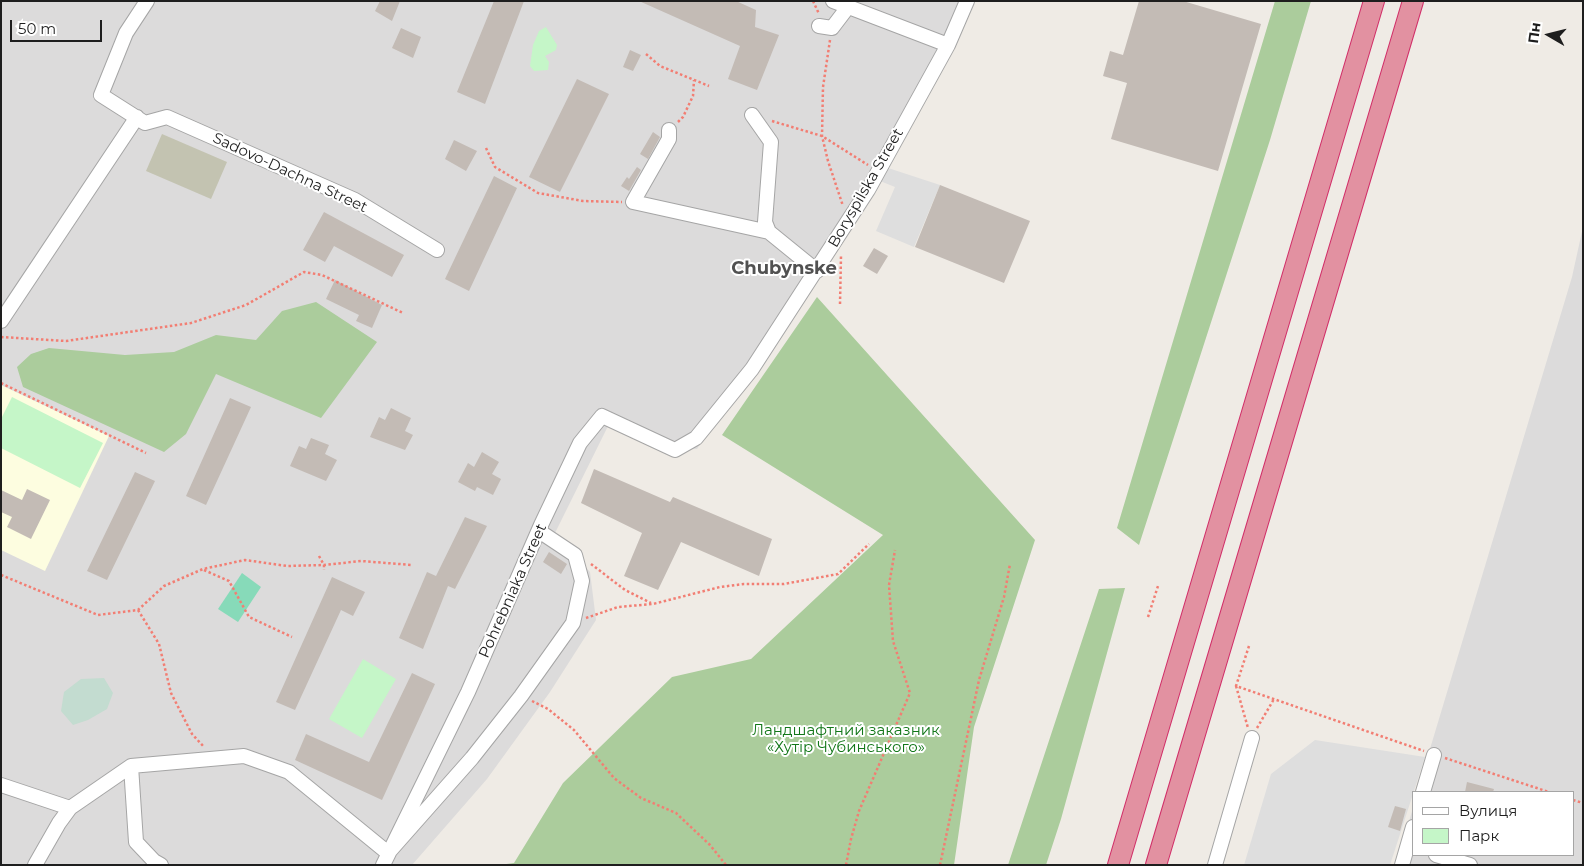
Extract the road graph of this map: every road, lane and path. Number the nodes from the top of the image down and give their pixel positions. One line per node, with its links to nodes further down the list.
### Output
1 (147, 1): 13 (street)
2 (834, 1): 6 (street)
3 (967, 1): 8 (street, Boryspilska Street)
4 (1374, 1): 67 (highway)
5 (1413, 1): 68 (highway)
6 (848, 7): 7 (street); 8 (street)
7 (825, 27): 15 (path)
8 (948, 45): 17 (street, Boryspilska Street)
9 (646, 54): 10 (path)
10 (694, 80): 11 (path); 14 (path)
11 (708, 86)
12 (752, 115): 15 (path); 20 (street)
13 (137, 118): 21 (street, Sadovo-Dachna Street); 25 (street)
14 (669, 130): 18 (street)
15 (822, 136): 17 (path); 19 (path)
16 (486, 148): 18 (path)
17 (878, 172): 19 (street, Boryspilska Street)
18 (633, 202): 20 (street)
19 (845, 227): 22 (street, Boryspilska Street); 23 (path)
20 (769, 232): 22 (street)
21 (437, 250)
22 (817, 271): 28 (street, Boryspilska Street)
23 (840, 304)
24 (403, 313): 26 (path)
25 (1, 321)
26 (1, 338)
27 (1, 383): 29 (path)
28 (696, 438): 30 (street, Pohrebniaka Street)
29 (146, 453)
30 (539, 532): 44 (street); 61 (street, Pohrebniaka Street)
31 (869, 544): 41 (path)
32 (895, 550): 65 (path)
33 (319, 556): 37 (path)
34 (590, 563): 41 (path)
35 (1010, 564): 66 (path)
36 (412, 565): 37 (path)
37 (324, 568): 38 (path)
38 (203, 569): 42 (path); 45 (path)
39 (1, 574): 42 (path)
40 (1158, 586): 43 (path)
41 (653, 604): 44 (path)
42 (138, 610): 52 (path)
43 (1148, 617)
44 (573, 623): 48 (street)
45 (292, 637)
46 (1249, 646): 47 (path)
47 (1236, 686): 49 (path); 50 (path)
48 (521, 696): 61 (street); 64 (path)
49 (1274, 699): 50 (path); 51 (path)
50 (1252, 738): 69 (street)
51 (1434, 755): 55 (street); 56 (path)
52 (214, 758): 53 (street); 61 (street)
53 (131, 766): 57 (street); 63 (street)
54 (1, 785): 57 (street)
55 (1423, 791)
56 (1546, 791)
57 (70, 808): 62 (street)
58 (1412, 834): 59 (street)
59 (1410, 847): 70 (street)
60 (1439, 856): 71 (street)
61 (385, 859)
62 (35, 865)
63 (161, 865)
64 (726, 865)
65 (846, 865)
66 (940, 865)
67 (1118, 865)
68 (1156, 865)
69 (1215, 865)
70 (1402, 865)
71 (1470, 865)

